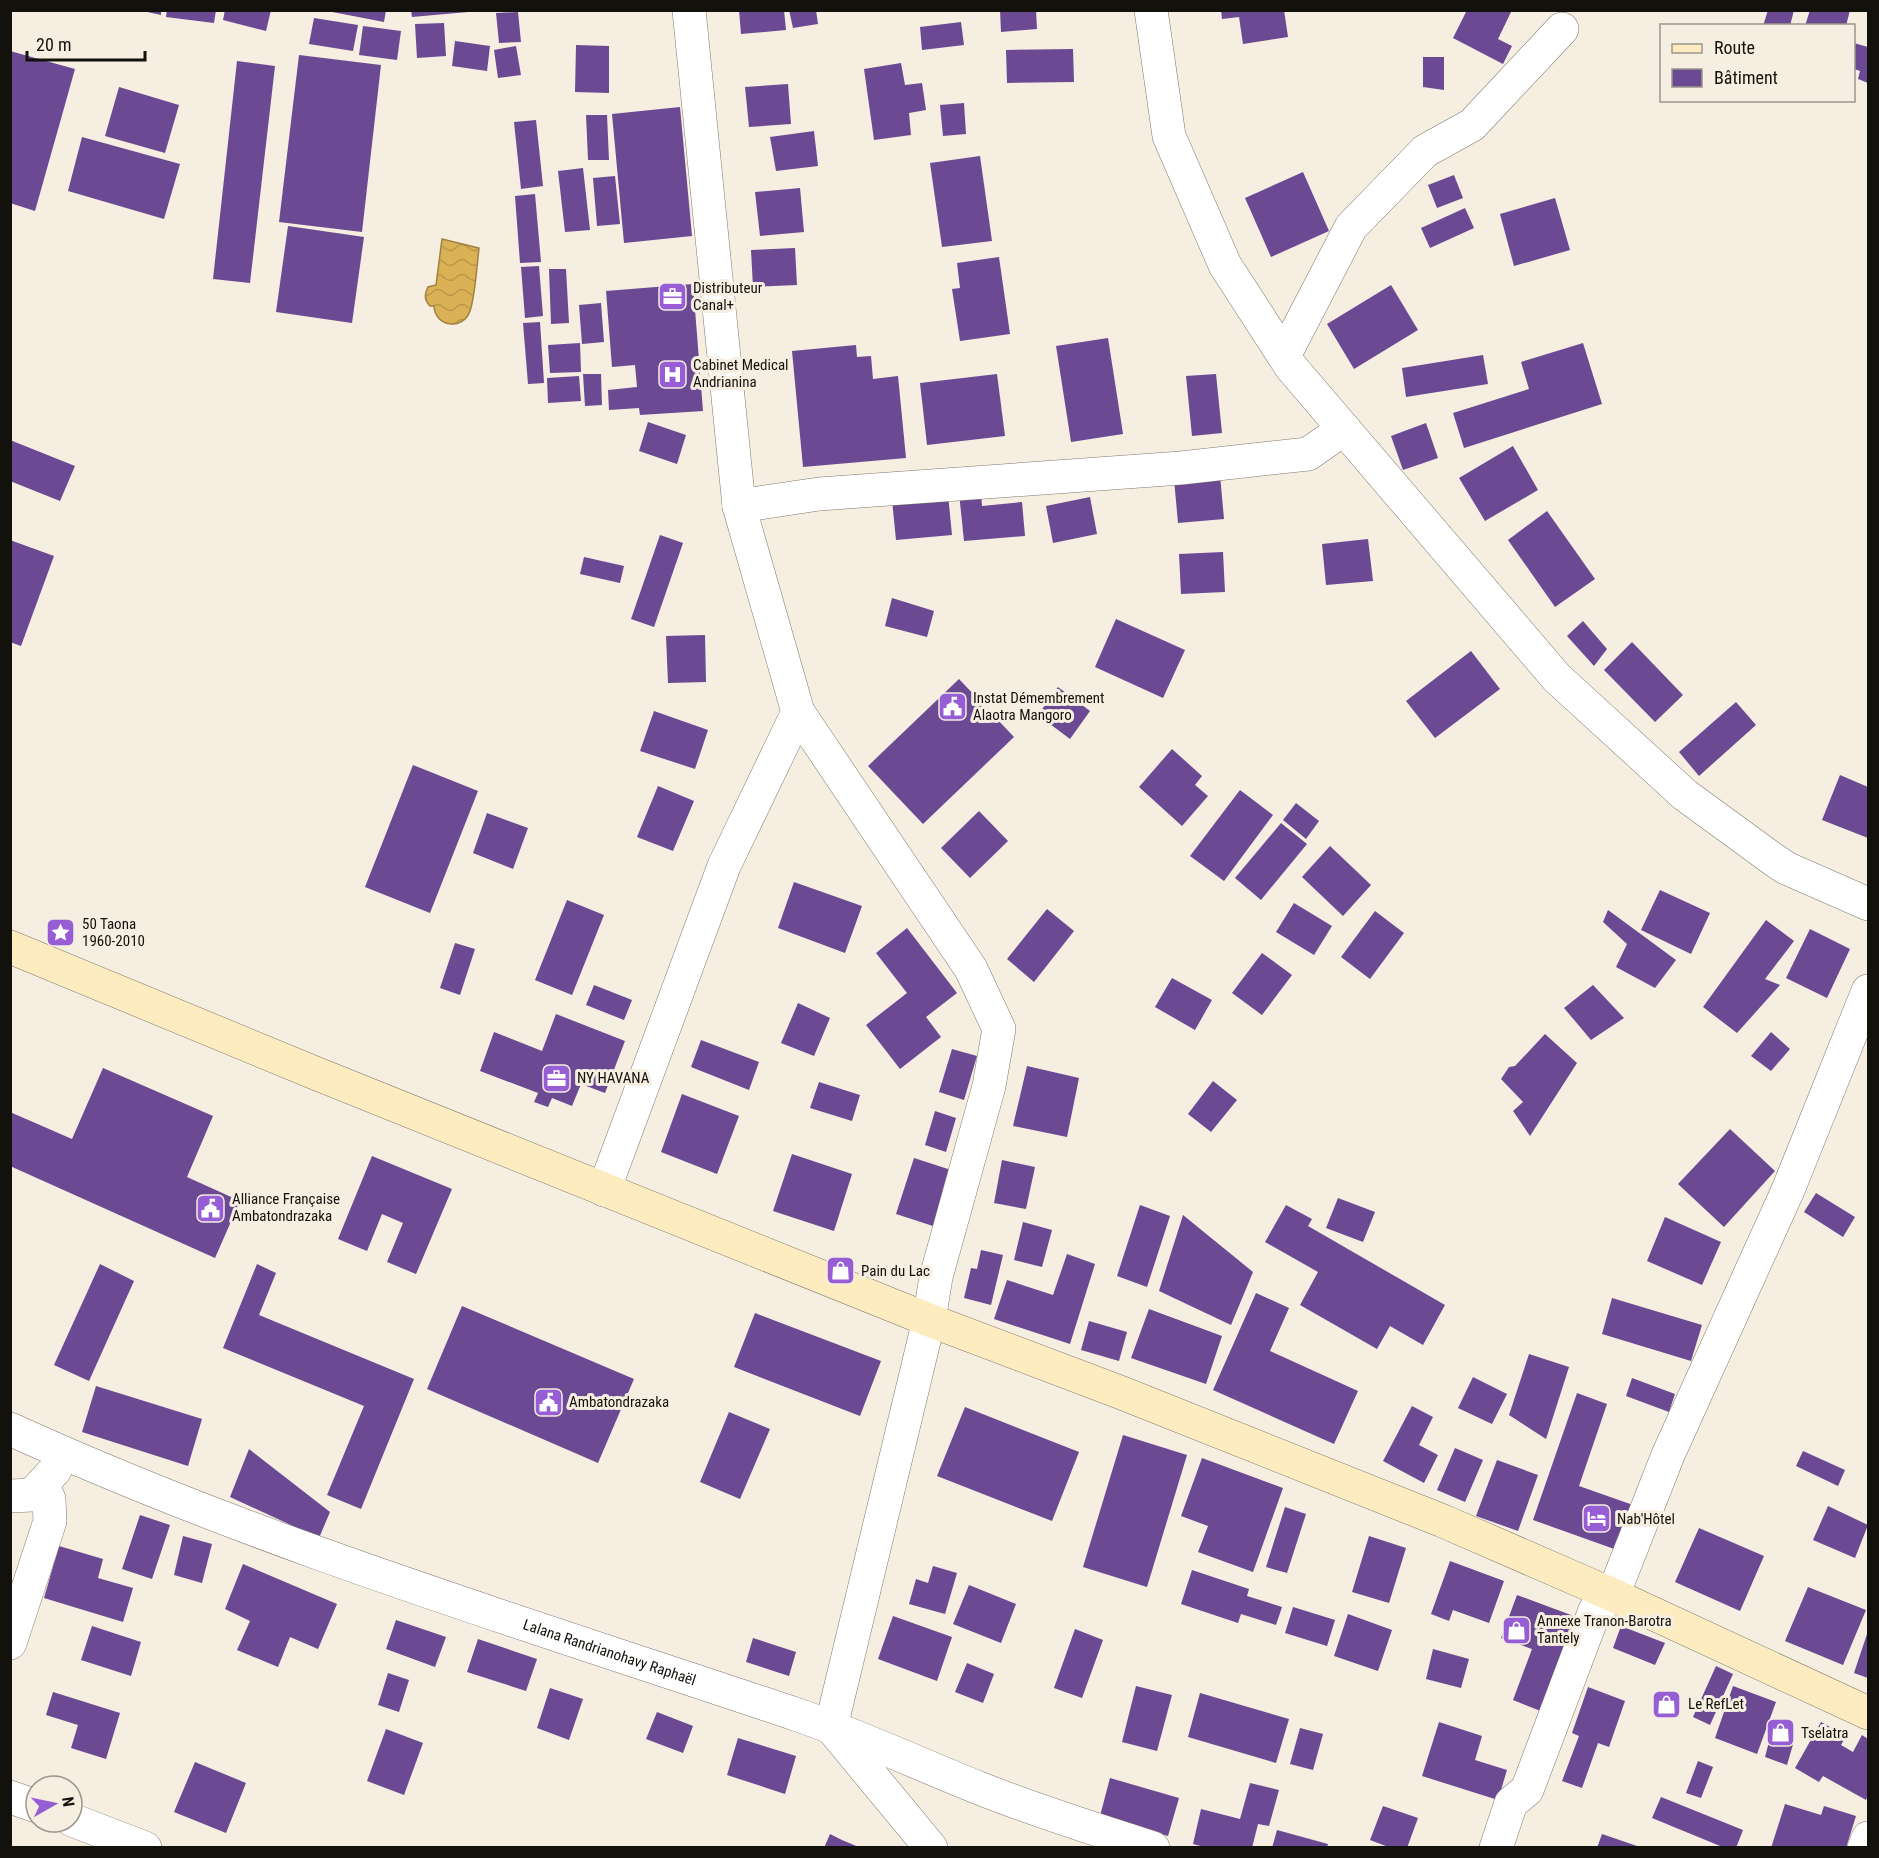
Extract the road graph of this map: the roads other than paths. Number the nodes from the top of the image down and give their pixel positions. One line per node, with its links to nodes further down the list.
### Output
1 (689, 10): 6 (street)
2 (1151, 10): 4 (street)
3 (1562, 29): 4 (street)
4 (1284, 357): 5 (street)
5 (1344, 429): 6 (street); 8 (street)
6 (739, 506): 7 (street)
7 (798, 712): 11 (street); 12 (street)
8 (1869, 904)
9 (10, 947): 11 (main road)
10 (1869, 991): 17 (street)
11 (604, 1190): 12 (main road)
12 (928, 1320): 17 (main road); 20 (street)
13 (10, 1429): 14 (street, Lalana Randrianohavy Raphaël)
14 (68, 1455): 15 (street); 20 (street, Lalana Randrianohavy Raphaël)
15 (42, 1484): 16 (street); 18 (street)
16 (10, 1496)
17 (1613, 1595): 19 (main road); 26 (street)
18 (10, 1643)
19 (1869, 1713)
20 (831, 1727): 24 (street); 25 (street, Lalana Randrianohavy Raphaël)
21 (84, 1825): 23 (street)
22 (1869, 1838): 27 (street)
23 (145, 1848)
24 (931, 1848)
25 (1153, 1848)
26 (1496, 1848)
27 (1864, 1848)

